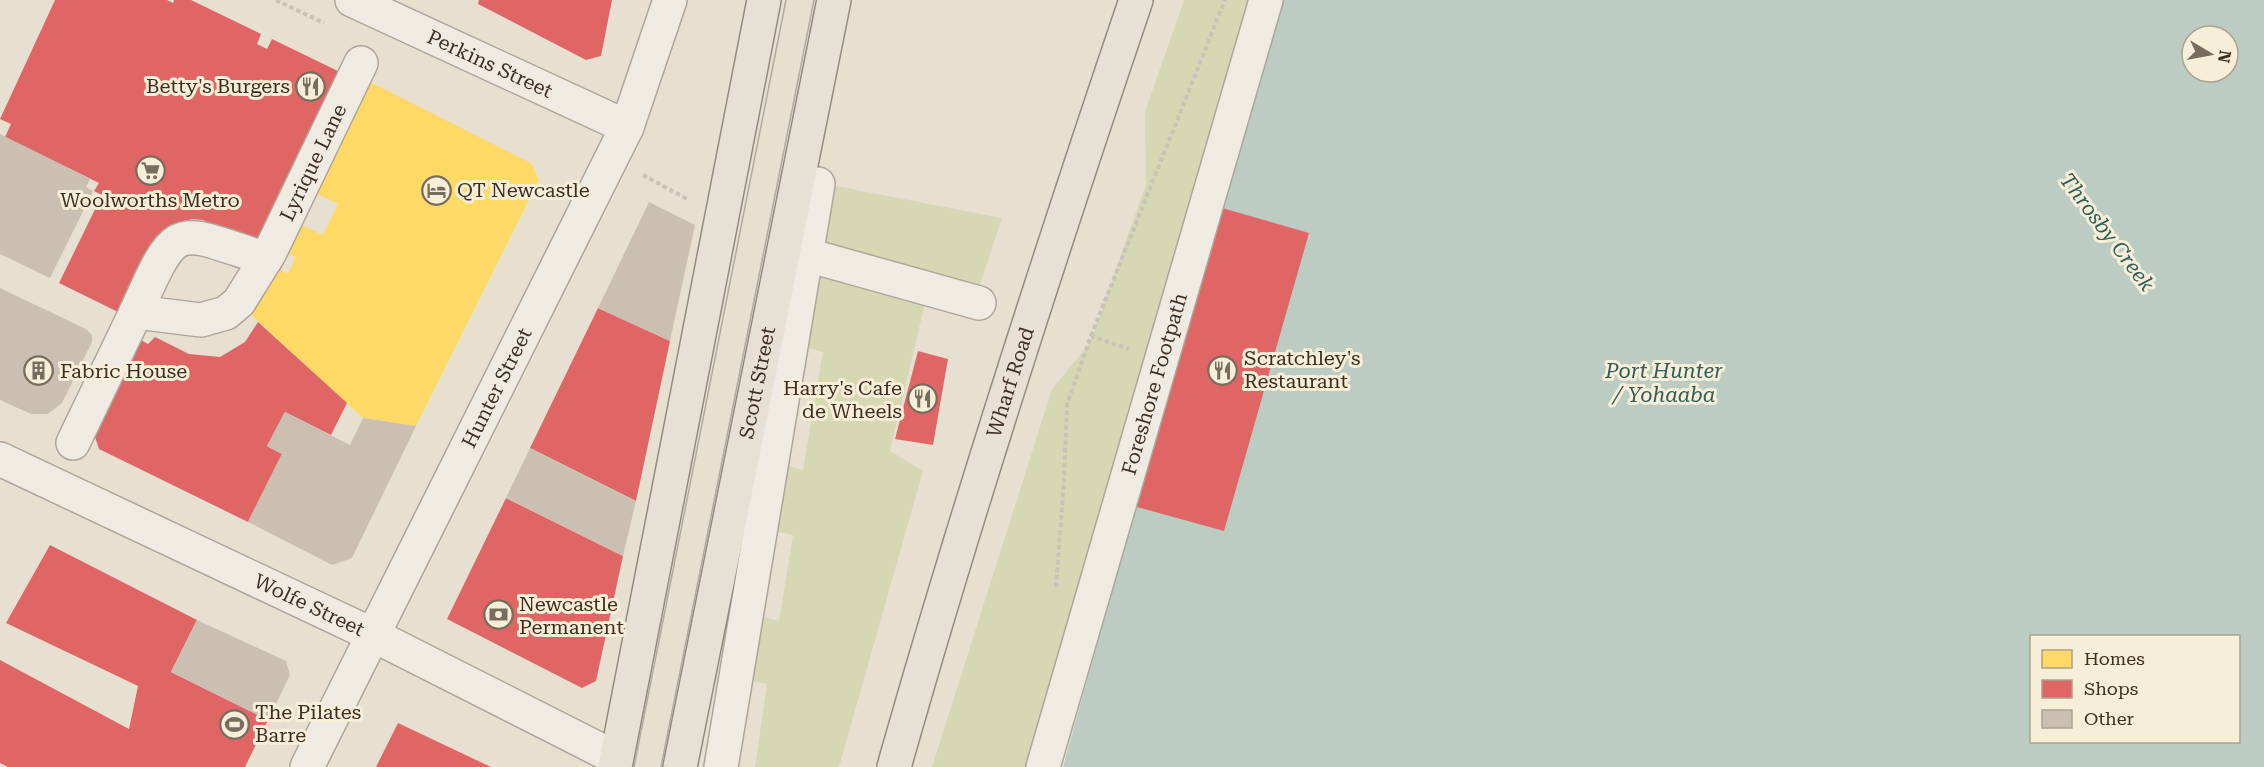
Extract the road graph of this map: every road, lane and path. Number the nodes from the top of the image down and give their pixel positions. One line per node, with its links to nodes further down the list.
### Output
1 (352, 0): 9 (street, Perkins Street)
2 (670, 0): 9 (street, Hunter Street)
3 (764, 0): 23 (main road)
4 (834, 0): 25 (main road, Scott Street)
5 (1136, 0): 27 (main road, Wharf Road)
6 (1225, 0): 17 (path)
7 (1266, 0): 18 (street, Foreshore Footpath)
8 (361, 63): 14 (street, Lyrique Lane)
9 (627, 127): 22 (street, Hunter Street)
10 (640, 174): 12 (path)
11 (818, 184): 13 (street)
12 (696, 209)
13 (799, 253): 15 (street); 26 (street)
14 (266, 259): 16 (street, Lyrique Lane); 16 (street)
15 (978, 303)
16 (136, 312): 19 (street)
17 (1091, 336): 18 (path); 21 (path)
18 (1161, 360): 28 (street, Foreshore Footpath)
19 (73, 443)
20 (0, 459): 22 (street, Wolfe Street)
21 (1055, 594)
22 (373, 635): 23 (street, Wolfe Street); 24 (street, Hunter Street)
23 (616, 763)
24 (307, 767)
25 (680, 767)
26 (721, 767)
27 (894, 767)
28 (1043, 767)

